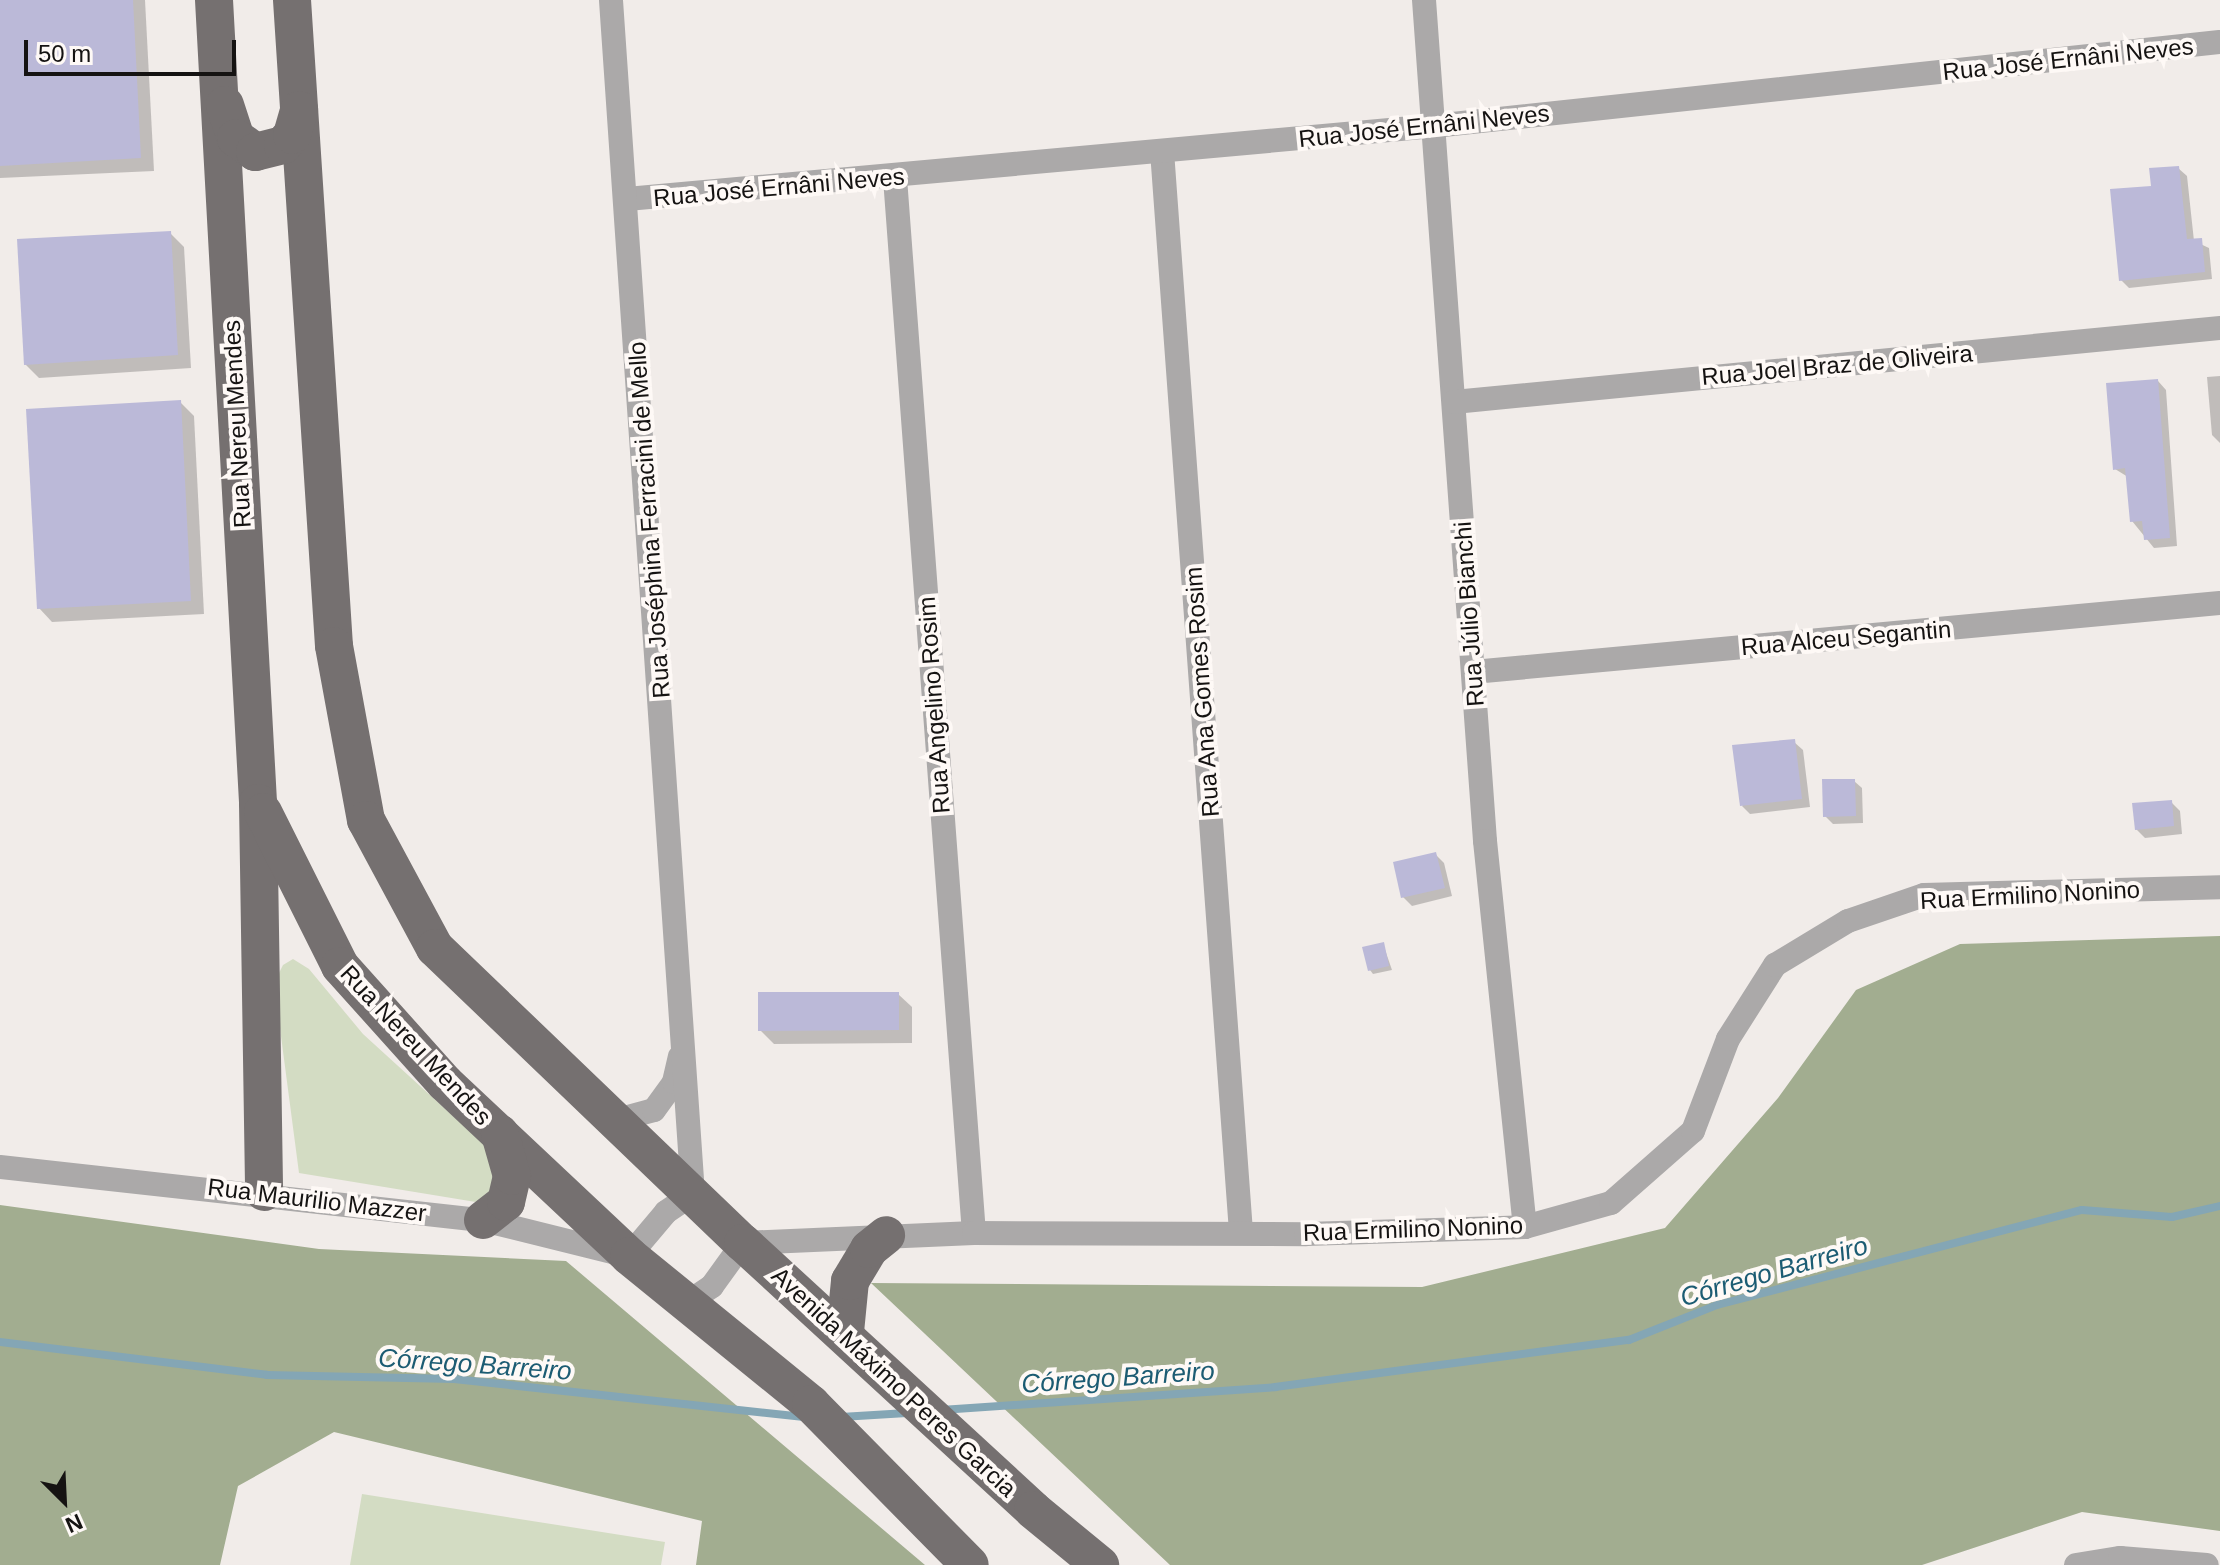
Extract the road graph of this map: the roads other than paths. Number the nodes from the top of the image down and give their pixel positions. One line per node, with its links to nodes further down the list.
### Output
1 (214, 0): 6 (main road, Rua Nereu Mendes)
2 (292, 0): 7 (main road)
3 (611, 0): 11 (street, Rua Joséphina Ferracini de Mello)
4 (1424, 0): 8 (street, Rua Júlio Bianchi)
5 (2220, 42): 8 (street, Rua José Ernâni Neves)
6 (217, 63): 7 (main road); 16 (main road, Rua Nereu Mendes)
7 (299, 110): 19 (main road)
8 (1434, 126): 9 (street, Rua José Ernâni Neves); 13 (street, Rua Júlio Bianchi)
9 (1162, 151): 10 (street, Rua José Ernâni Neves); 26 (street, Rua Ana Gomes Rosim)
10 (895, 178): 11 (street, Rua José Ernâni Neves); 27 (street, Rua Angelino Rosim)
11 (627, 199): 18 (street, Rua Joséphina Ferracini de Mello)
12 (2220, 328): 13 (street, Rua Joel Braz de Oliveira)
13 (1454, 402): 15 (street, Rua Júlio Bianchi)
14 (2220, 603): 15 (street, Rua Alceu Segantin)
15 (1473, 672): 25 (street, Rua Júlio Bianchi)
16 (258, 803): 20 (main road, Rua Nereu Mendes); 22 (main road)
17 (2220, 887): 25 (street, Rua Ermilino Nonino)
18 (684, 1040): 19 (street, Rua Joséphina Ferracini de Mello); 23 (street, Rua Joséphina Ferracini de Mello)
19 (613, 1121): 23 (main road)
20 (500, 1134): 24 (main road); 30 (main road, Rua Nereu Mendes)
21 (0, 1167): 22 (street, Rua Maurilio Mazzer)
22 (264, 1192): 24 (street, Rua Maurilio Mazzer)
23 (693, 1194): 29 (main road, Avenida Máximo Peres Garcia); 30 (street)
24 (483, 1220): 30 (street, Rua Maurilio Mazzer)
25 (1525, 1227): 26 (street, Rua Ermilino Nonino)
26 (1241, 1232): 27 (street, Rua Ermilino Nonino)
27 (974, 1233): 28 (street, Rua Ermilino Nonino)
28 (886, 1235): 29 (street, Rua Ermilino Nonino); 32 (main road)
29 (743, 1243): 31 (street); 32 (main road, Avenida Máximo Peres Garcia)
30 (629, 1256): 31 (main road, Rua Nereu Mendes)
31 (687, 1303): 34 (main road, Rua Nereu Mendes)
32 (845, 1332): 35 (main road, Avenida Máximo Peres Garcia)
33 (2120, 1562): 36 (street); 37 (street)
34 (970, 1565)
35 (1100, 1565)
36 (2076, 1565)
37 (2207, 1565)

